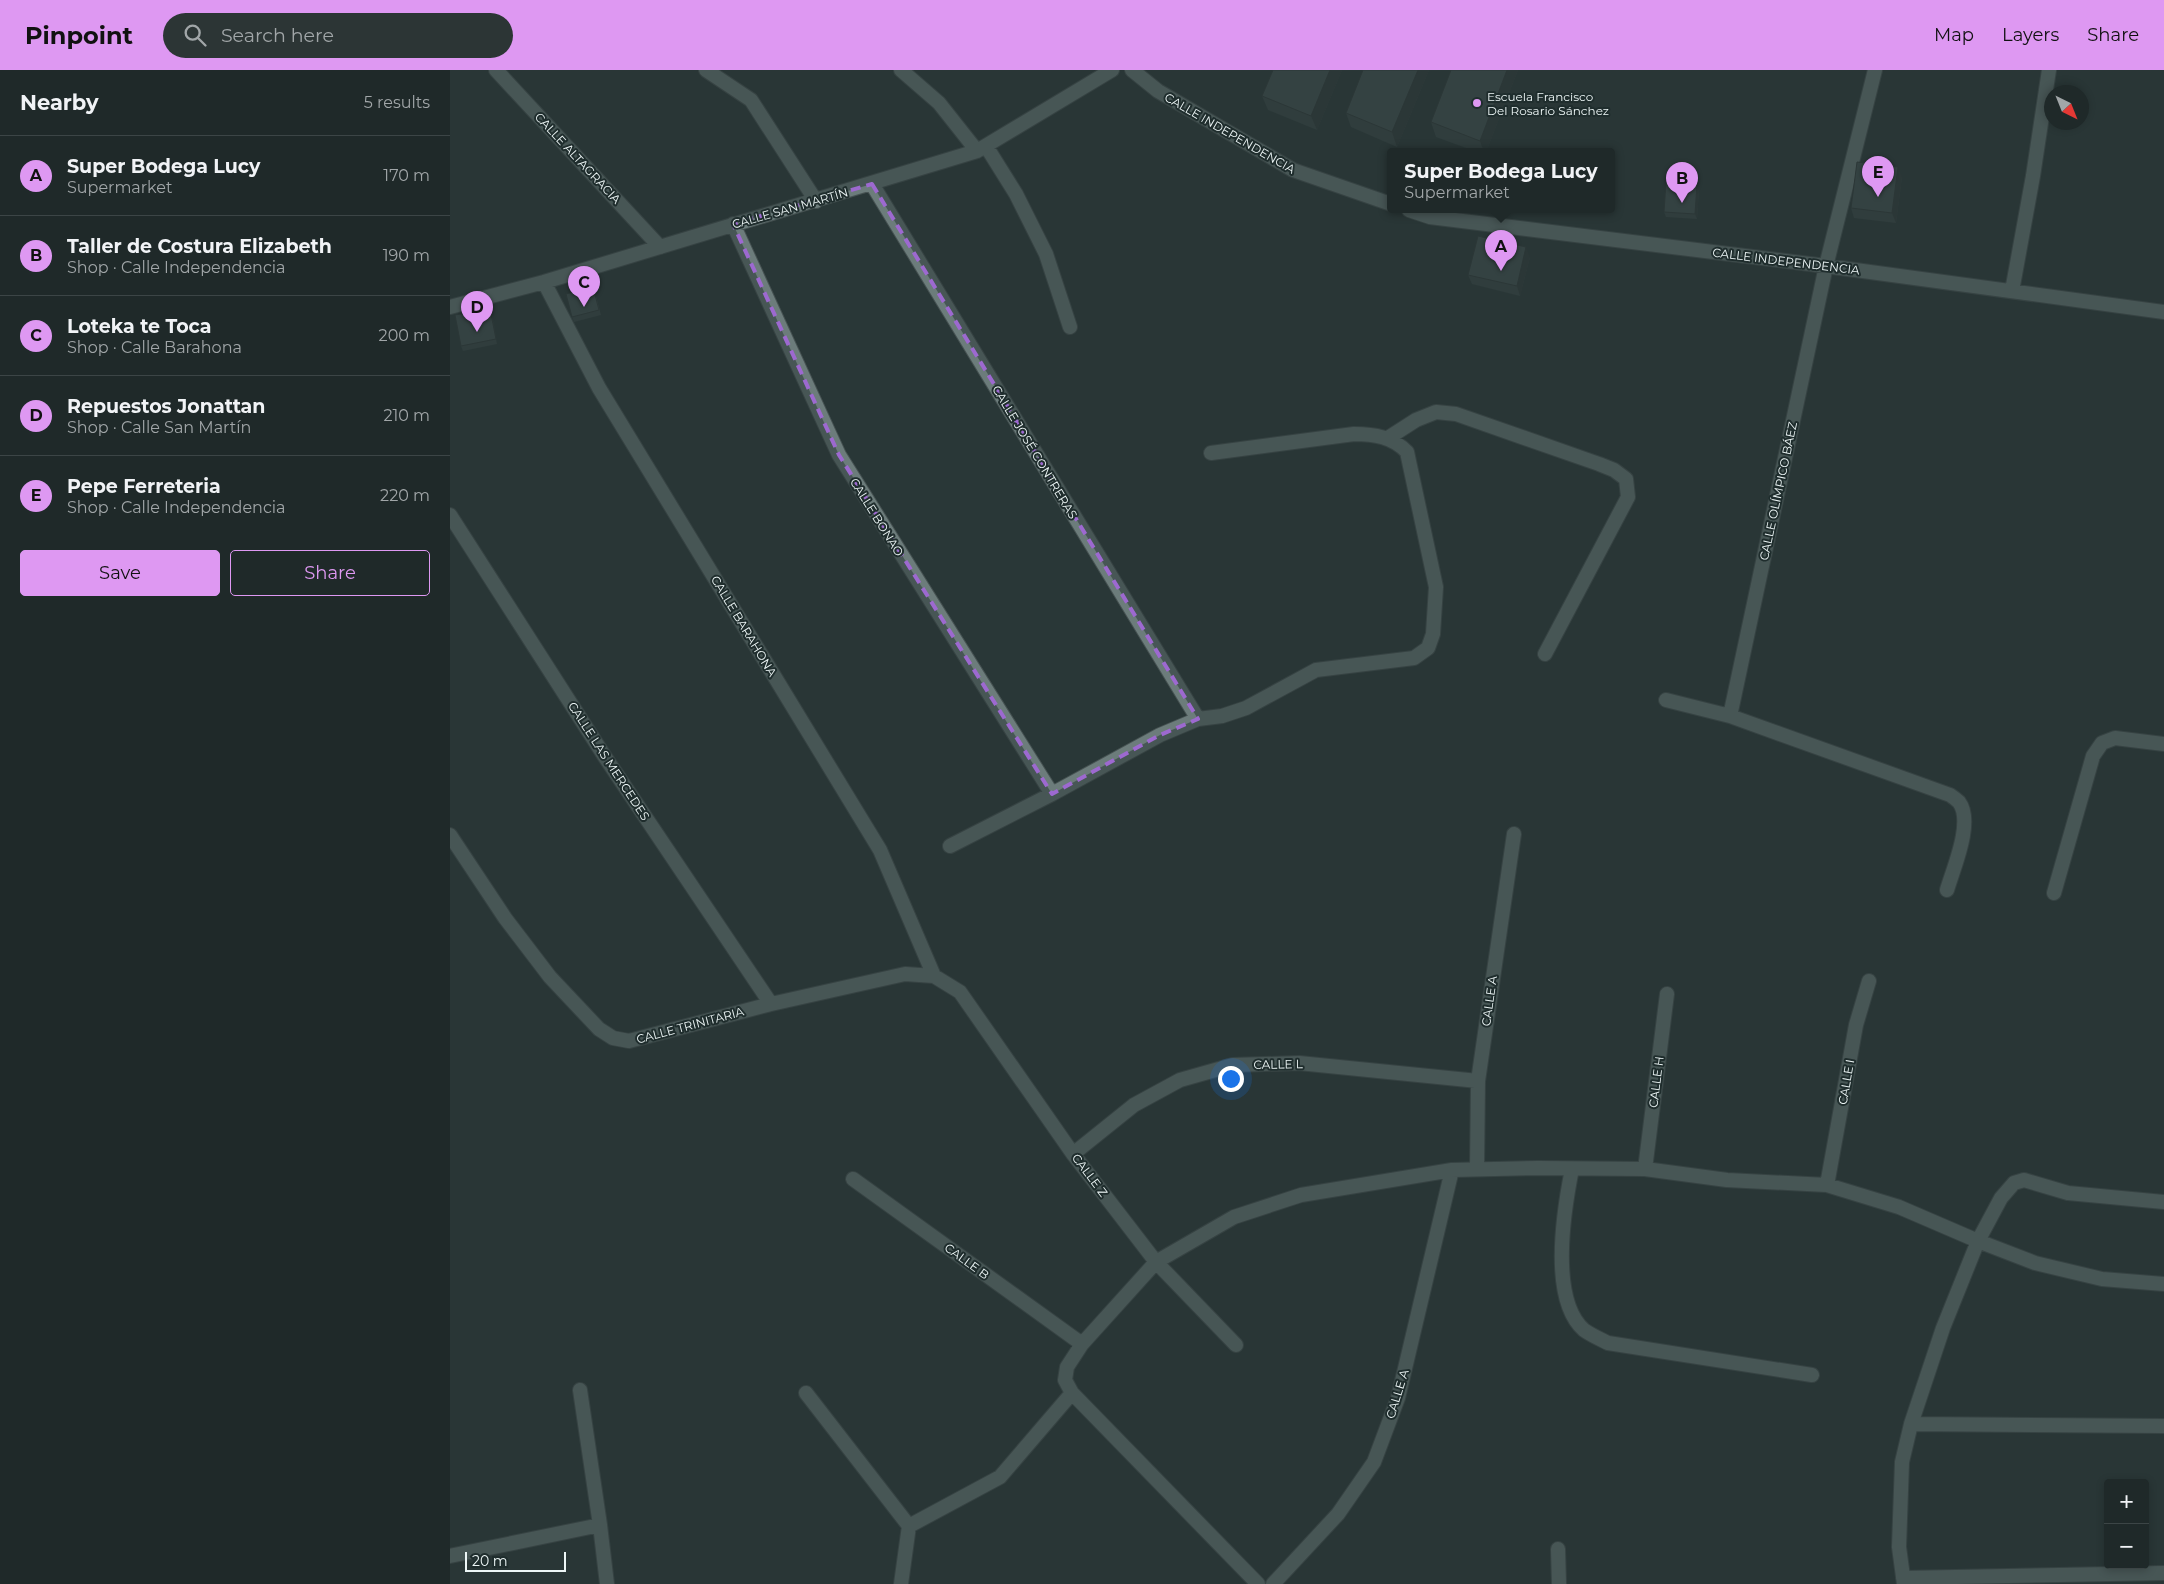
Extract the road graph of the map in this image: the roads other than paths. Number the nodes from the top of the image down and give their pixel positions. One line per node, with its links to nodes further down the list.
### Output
1 (496, 70): 14 (street, CALLE ALTAGRACIA)
2 (706, 70): 10 (street)
3 (901, 70): 8 (street)
4 (1112, 70): 8 (street, CALLE SAN MARTÍN)
5 (1132, 70): 11 (street, CALLE INDEPENDENCIA)
6 (1875, 70): 15 (street, CALLE OLÍMPICO BÁEZ)
7 (2048, 70): 17 (street)
8 (982, 149): 9 (street, CALLE SAN MARTÍN); 20 (street)
9 (872, 184): 10 (street, CALLE SAN MARTÍN); 27 (street, CALLE JOSÉ CONTRERAS)
10 (816, 201): 13 (street, CALLE SAN MARTÍN)
11 (1387, 203)
12 (1418, 213): 15 (street, CALLE INDEPENDENCIA)
13 (733, 224): 14 (street, CALLE SAN MARTÍN); 29 (street, CALLE BONAO)
14 (660, 246): 16 (street, CALLE SAN MARTÍN)
15 (1826, 266): 17 (street, CALLE INDEPENDENCIA); 26 (street, CALLE OLÍMPICO BÁEZ)
16 (544, 282): 18 (street, CALLE SAN MARTÍN); 35 (street, CALLE BARAHONA)
17 (2012, 291): 19 (street, CALLE INDEPENDENCIA)
18 (450, 307)
19 (2164, 312)
20 (1070, 327)
21 (1388, 438): 22 (street); 24 (street); 27 (street)
22 (1211, 453)
23 (450, 515): 39 (street, CALLE LAS MERCEDES)
24 (1545, 654)
25 (1666, 700): 26 (street)
26 (1730, 716): 33 (street)
27 (1198, 719): 29 (street)
28 (2164, 744): 34 (street)
29 (1052, 794): 32 (street)
30 (1514, 834): 40 (street, CALLE A)
31 (452, 844): 39 (street, CALLE TRINITARIA)
32 (950, 846)
33 (1947, 890)
34 (2054, 893)
35 (934, 976): 37 (street, CALLE TRINITARIA); 39 (street, CALLE TRINITARIA)
36 (1869, 981): 47 (street, CALLE I)
37 (960, 992): 41 (street, CALLE Z)
38 (1667, 994): 44 (street, CALLE H)
39 (771, 1004)
40 (1478, 1081): 41 (street, CALLE L); 42 (street, CALLE A)
41 (1073, 1154): 50 (street, CALLE Z)
42 (1477, 1169): 43 (street); 45 (street)
43 (1572, 1169): 44 (street); 54 (street)
44 (1645, 1169): 47 (street)
45 (1452, 1170): 50 (street); 69 (street, CALLE A)
46 (853, 1179): 52 (street, CALLE B)
47 (1827, 1185): 49 (street)
48 (2164, 1202): 49 (street)
49 (1978, 1242): 51 (street); 58 (street)
50 (1156, 1262): 52 (street); 53 (street, CALLE Z)
51 (2164, 1284)
52 (1082, 1344): 57 (street)
53 (1236, 1345)
54 (1812, 1375)
55 (580, 1390): 60 (street)
56 (806, 1393): 61 (street)
57 (1072, 1393): 61 (street); 68 (street)
58 (1911, 1424): 59 (street); 65 (street)
59 (2164, 1426)
60 (600, 1524): 63 (street); 66 (street)
61 (909, 1526): 67 (street)
62 (1558, 1548): 70 (street)
63 (450, 1556)
64 (2164, 1574): 65 (street)
65 (1904, 1581)
66 (607, 1584)
67 (901, 1584)
68 (1258, 1584)
69 (1273, 1584)
70 (1559, 1584)

